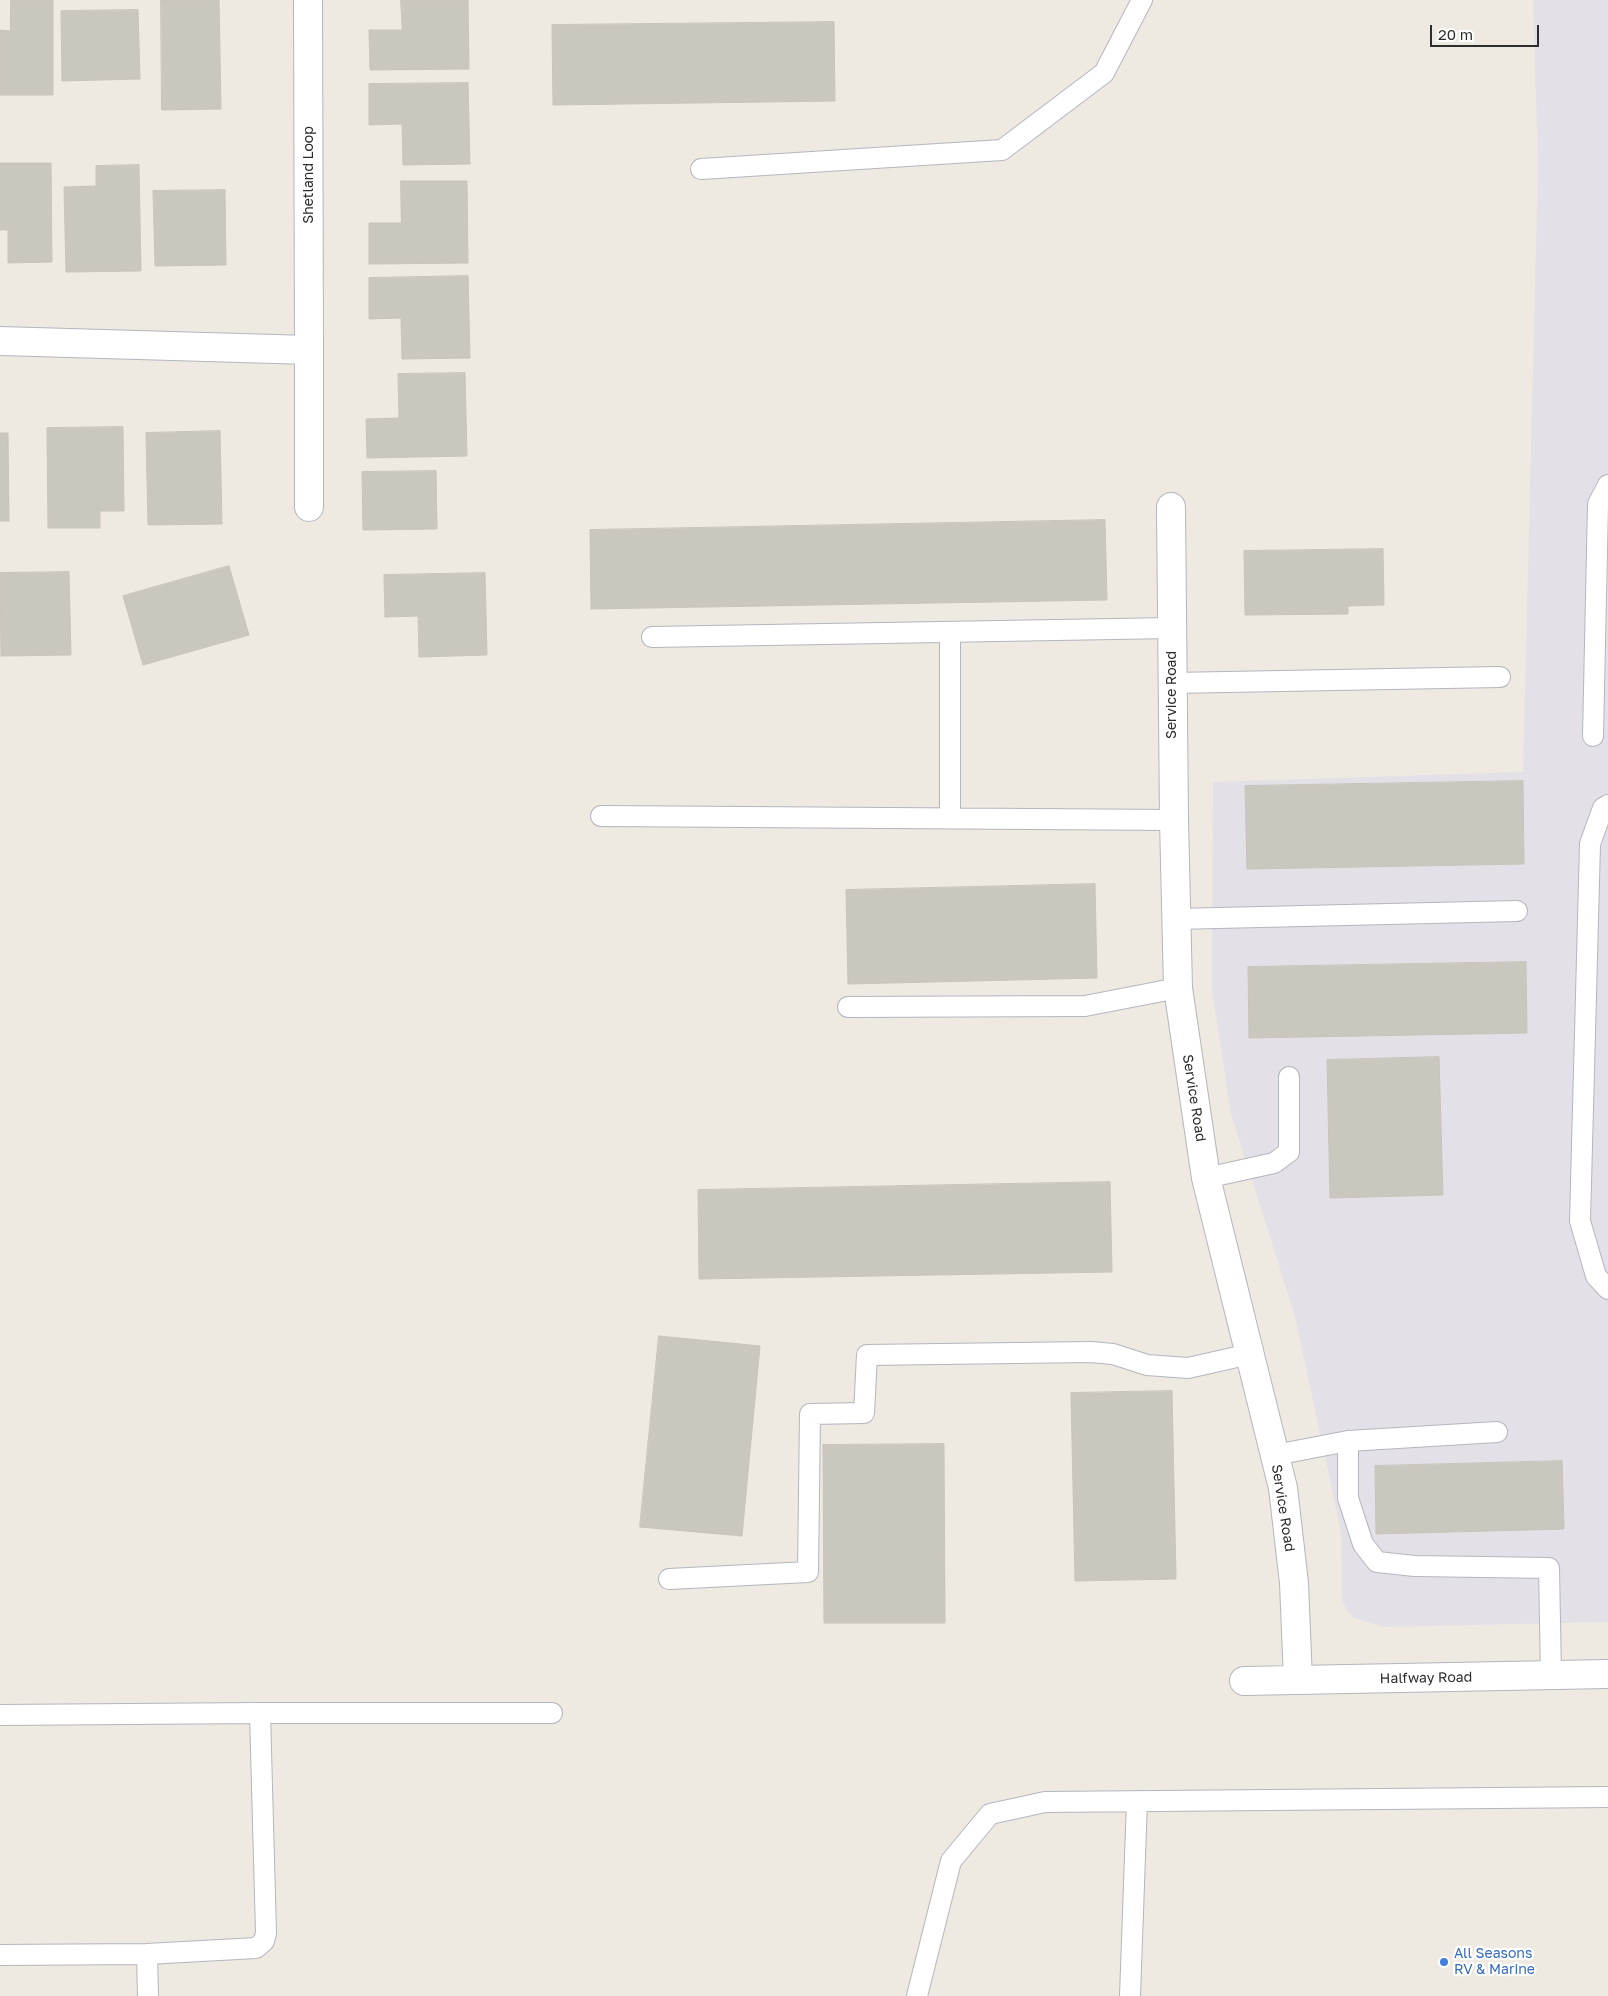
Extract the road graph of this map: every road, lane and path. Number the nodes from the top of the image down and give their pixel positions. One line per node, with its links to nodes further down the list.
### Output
1 (308, 0): 5 (street, Shetland Loop)
2 (1142, 0): 3 (lane)
3 (701, 169)
4 (0, 342): 5 (street)
5 (309, 350): 8 (street, Shetland Loop)
6 (1608, 485): 14 (lane)
7 (1171, 507): 9 (street, Service Road)
8 (309, 508)
9 (1172, 628): 10 (lane); 13 (street, Service Road)
10 (950, 632): 11 (lane); 17 (lane)
11 (652, 637)
12 (1500, 677): 13 (lane)
13 (1172, 684): 18 (street, Service Road)
14 (1593, 736)
15 (1608, 805): 25 (lane)
16 (601, 816): 17 (lane)
17 (950, 818): 18 (lane)
18 (1174, 820): 20 (street, Service Road)
19 (1517, 911): 20 (lane)
20 (1175, 919): 21 (street, Service Road)
21 (1178, 988): 22 (lane); 24 (street, Service Road)
22 (848, 1007)
23 (1290, 1077): 24 (lane)
24 (1206, 1178): 26 (street, Service Road)
25 (1608, 1289)
26 (1250, 1354): 29 (street, Service Road); 30 (lane)
27 (1497, 1432): 28 (lane)
28 (1348, 1442): 29 (lane); 32 (lane)
29 (1275, 1456): 33 (street, Service Road)
30 (669, 1579)
31 (1608, 1674): 32 (street, Halfway Road)
32 (1551, 1675): 33 (street, Halfway Road)
33 (1298, 1680): 34 (street, Halfway Road)
34 (1244, 1681)
35 (260, 1713): 36 (lane); 37 (lane); 40 (lane)
36 (552, 1713)
37 (0, 1715)
38 (1608, 1796): 39 (lane)
39 (1137, 1800): 43 (lane); 44 (lane)
40 (147, 1954): 41 (lane); 42 (lane)
41 (0, 1955)
42 (148, 1996)
43 (917, 1996)
44 (1130, 1996)

